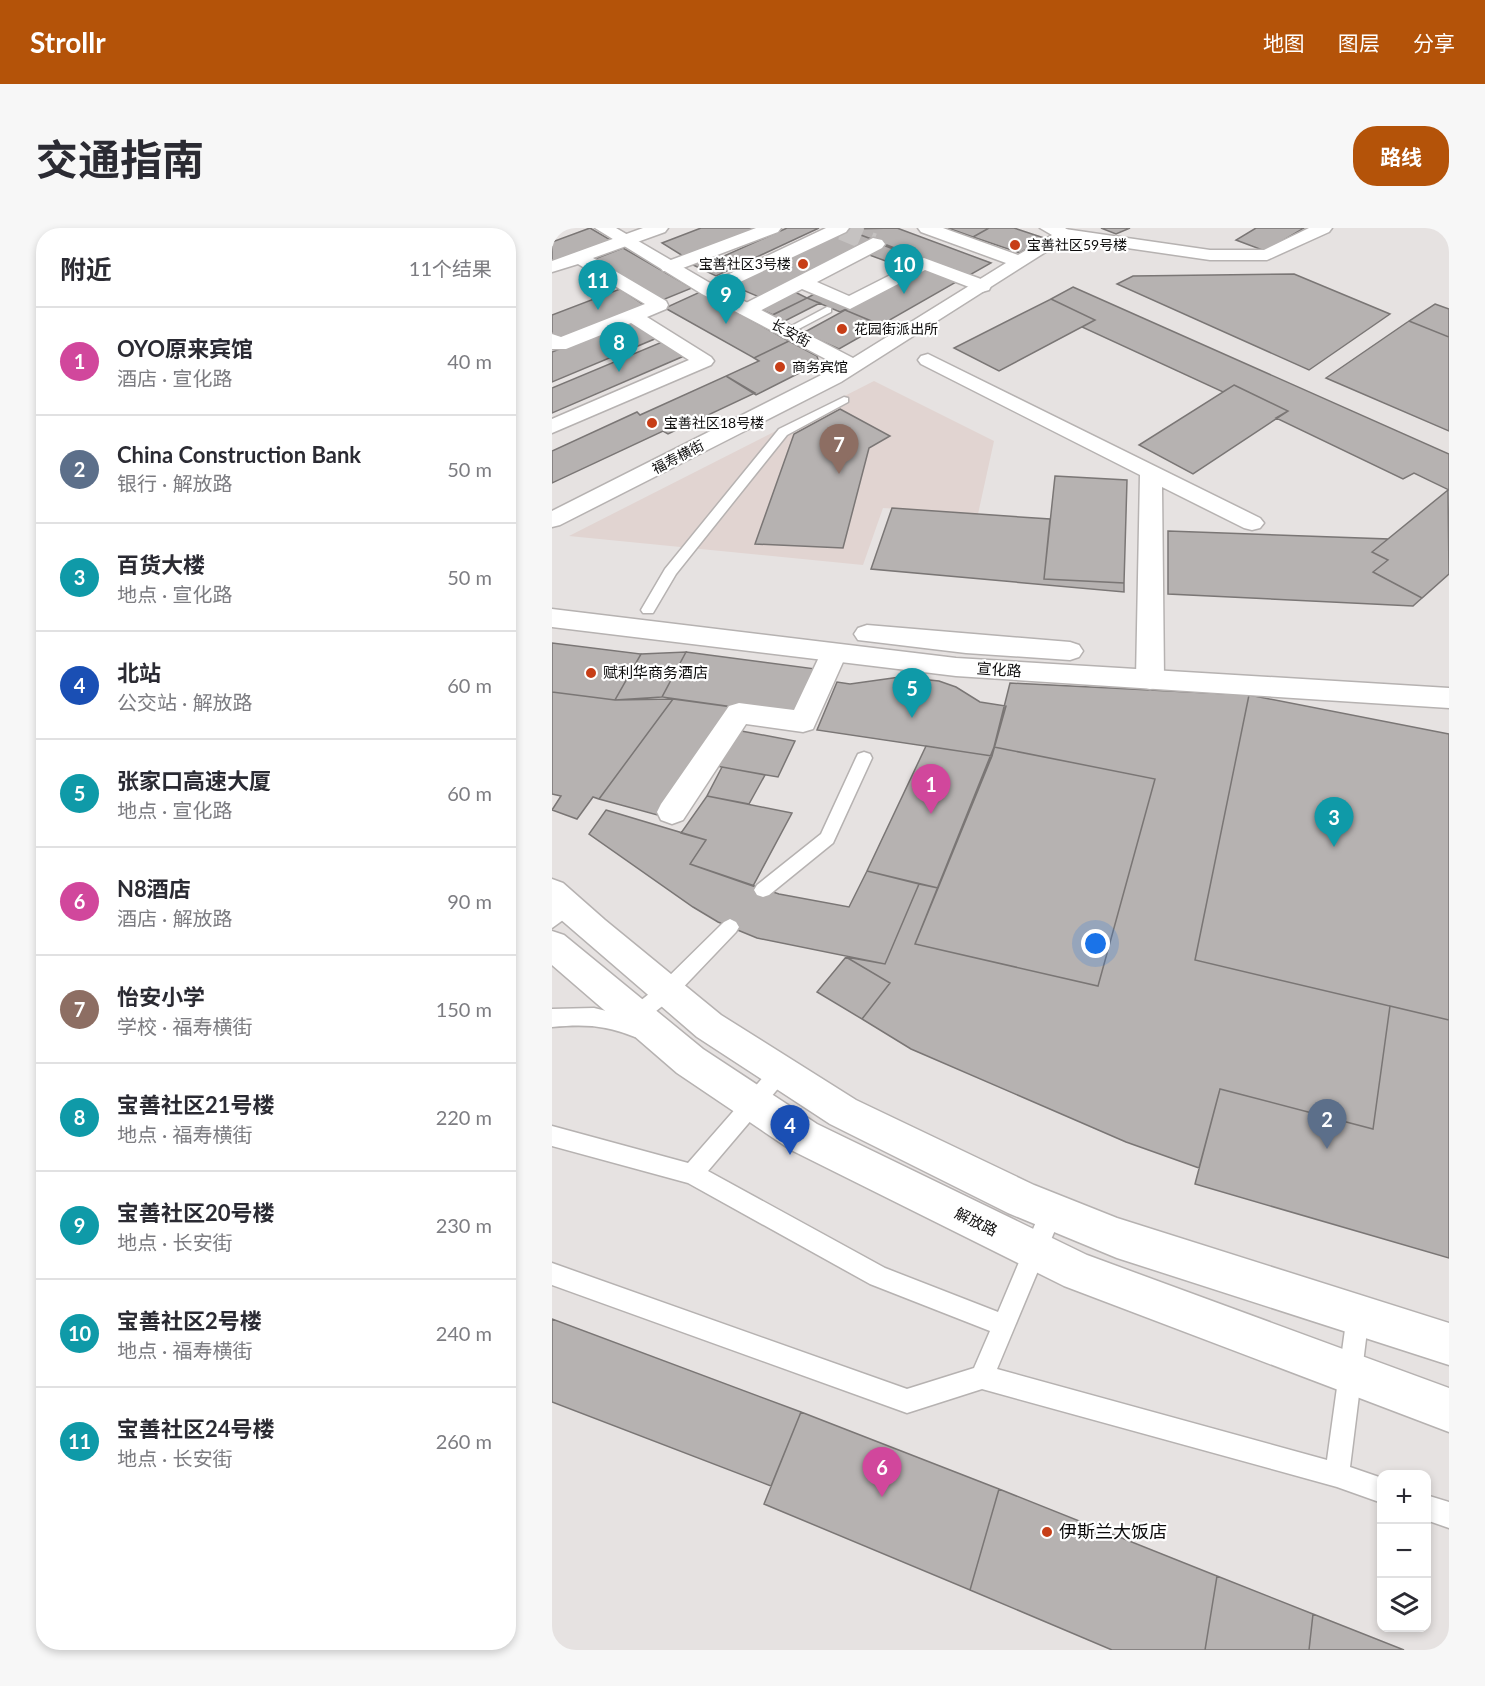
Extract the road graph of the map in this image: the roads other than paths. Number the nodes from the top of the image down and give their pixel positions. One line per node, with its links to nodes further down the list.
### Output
1 (604, 228): 10 (street, 长安街)
2 (659, 228): 10 (street)
3 (772, 228): 15 (street)
4 (927, 228): 13 (street)
5 (1144, 228): 9 (street)
6 (1323, 228): 8 (street)
7 (840, 229): 18 (street)
8 (1057, 231): 13 (street, 福寿横街)
9 (1125, 237)
10 (625, 240): 12 (street); 15 (street, 长安街)
11 (873, 243): 16 (street)
12 (579, 257): 14 (street); 21 (street)
13 (1020, 262): 17 (street, 福寿横街)
14 (552, 267)
15 (669, 267): 18 (street, 长安街)
16 (802, 282): 17 (street); 19 (street)
17 (982, 286): 25 (street, 福寿横街)
18 (709, 291): 19 (street, 长安街)
19 (747, 310): 22 (street, 长安街)
20 (827, 310): 22 (lane)
21 (633, 316): 23 (street); 27 (street)
22 (787, 331): 25 (street, 长安街)
23 (554, 344)
24 (928, 360): 28 (street)
25 (853, 366): 29 (street, 福寿横街)
26 (844, 400): 32 (lane)
27 (552, 427)
28 (1151, 472): 30 (street); 36 (street)
29 (552, 520)
30 (1252, 523)
31 (552, 599): 32 (street, 宣化路)
32 (648, 610): 34 (street, 宣化路)
33 (552, 618): 35 (street, 宣化路)
34 (889, 648): 35 (street, 宣化路); 36 (street, 宣化路)
35 (834, 653): 40 (street)
36 (1150, 668): 37 (street, 宣化路); 38 (street, 宣化路)
37 (1449, 676)
38 (1449, 698)
39 (864, 758): 41 (lane)
40 (672, 812)
41 (763, 890)
42 (557, 907): 45 (street)
43 (730, 927): 45 (lane)
44 (552, 945): 47 (street, 解放路)
45 (667, 991): 46 (street); 47 (lane)
46 (696, 1015): 49 (lane); 50 (street)
47 (636, 1016): 49 (street, 解放路)
48 (552, 1018): 49 (lane)
49 (668, 1043): 51 (street, 解放路)
50 (780, 1072): 51 (lane); 54 (street)
51 (753, 1102): 53 (lane); 55 (street, 解放路)
52 (552, 1136): 53 (lane)
53 (692, 1174): 58 (lane)
54 (1052, 1211): 55 (lane); 57 (street)
55 (1034, 1251): 58 (lane); 60 (street, 解放路)
56 (552, 1274): 61 (lane)
57 (1358, 1315): 59 (street); 60 (lane)
58 (1003, 1325): 61 (lane)
59 (1449, 1344)
60 (1350, 1375): 62 (street, 解放路); 63 (lane)
61 (982, 1377): 63 (lane)
62 (1449, 1410)
63 (1337, 1475): 64 (lane)
64 (1377, 1489)
65 (1431, 1509): 66 (lane)
66 (1449, 1515)

